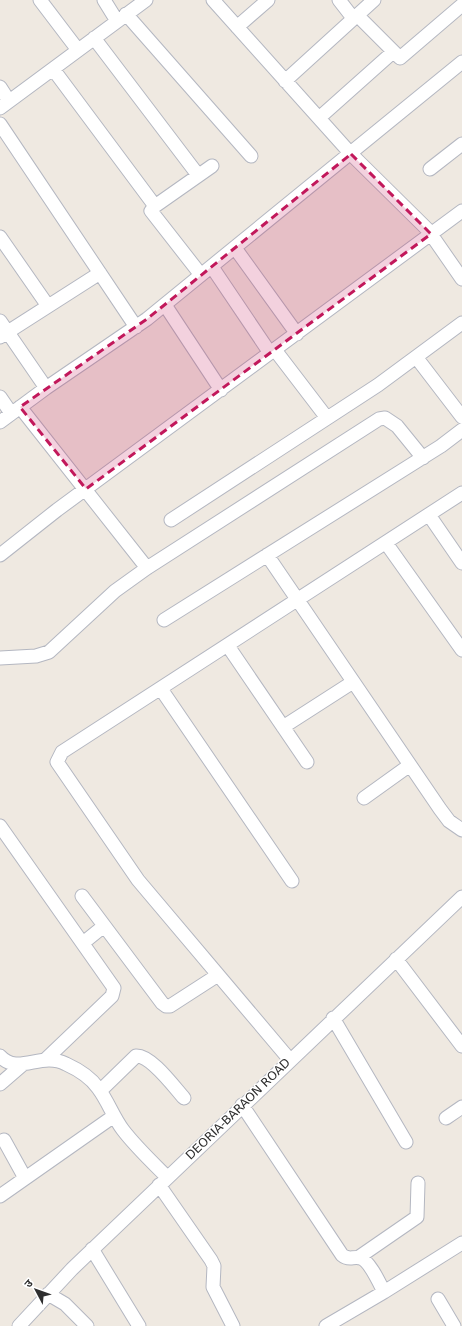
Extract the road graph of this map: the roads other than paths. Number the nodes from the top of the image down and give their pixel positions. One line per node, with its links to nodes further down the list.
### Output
1 (40, 0): 15 (street)
2 (104, 0): 12 (street)
3 (146, 0): 12 (street)
4 (200, 0): 5 (street)
5 (206, 0)
6 (213, 0): 13 (street)
7 (268, 0): 13 (street)
8 (339, 0): 11 (street)
9 (374, 0): 11 (street)
10 (462, 5): 16 (street)
11 (355, 17): 16 (street); 19 (street)
12 (122, 18): 14 (street); 26 (street)
13 (237, 27): 19 (street)
14 (94, 38): 15 (street); 29 (street)
15 (78, 50): 18 (street)
16 (393, 52): 22 (street)
17 (462, 62): 25 (street)
18 (53, 69): 21 (street); 30 (street)
19 (285, 81): 22 (street)
20 (0, 86): 21 (street)
21 (5, 105)
22 (318, 118): 25 (street)
23 (0, 124): 36 (street)
24 (462, 144): 28 (street)
25 (351, 154): 32 (street); 34 (street)
26 (251, 156)
27 (212, 166): 29 (street)
28 (430, 169)
29 (198, 175): 30 (street)
30 (155, 206): 37 (street)
31 (462, 211): 32 (street)
32 (431, 234): 38 (street); 44 (street)
33 (0, 237): 40 (street)
34 (235, 248): 35 (street); 44 (street)
35 (212, 267): 37 (street); 46 (street)
36 (100, 273): 40 (street); 43 (street)
37 (201, 276): 39 (street)
38 (462, 278)
39 (165, 305): 43 (street); 49 (street)
40 (48, 306): 45 (street)
41 (0, 321): 45 (street)
42 (462, 323): 47 (street)
43 (136, 327): 48 (street)
44 (297, 334): 46 (street)
45 (4, 335): 48 (street)
46 (273, 352): 49 (street); 53 (street)
47 (416, 357): 52 (street); 53 (street)
48 (46, 388): 51 (street)
49 (221, 390): 57 (street)
50 (0, 397): 51 (street)
51 (16, 410): 54 (street); 57 (street)
52 (462, 417)
53 (327, 418): 60 (street)
54 (0, 422)
55 (462, 430): 56 (street)
56 (423, 458): 63 (street); 65 (street)
57 (86, 489): 62 (street); 65 (street)
58 (462, 493): 59 (street)
59 (429, 515): 61 (street); 64 (street)
60 (171, 520)
61 (386, 543): 66 (street); 69 (street)
62 (0, 555)
63 (267, 555): 66 (street); 67 (street)
64 (462, 563)
65 (147, 568): 70 (street)
66 (298, 601): 68 (street); 71 (street)
67 (164, 620)
68 (228, 646): 72 (street); 73 (street)
69 (462, 650)
70 (0, 658)
71 (353, 682): 73 (street); 75 (street)
72 (161, 689): 79 (street); 85 (street)
73 (283, 727): 74 (street)
74 (307, 762)
75 (410, 766): 76 (street); 78 (street)
76 (364, 798)
77 (0, 826): 83 (street)
78 (462, 830)
79 (292, 881)
80 (82, 896): 82 (street)
81 (462, 896): 84 (street, DEORIA-BARAON ROAD)
82 (104, 926): 83 (street); 85 (street)
83 (83, 943): 89 (street)
84 (396, 959): 86 (street, DEORIA-BARAON ROAD); 87 (street)
85 (218, 975): 90 (street)
86 (333, 1018): 90 (street, DEORIA-BARAON ROAD); 100 (street)
87 (462, 1046)
88 (0, 1056): 91 (street)
89 (45, 1060): 91 (street); 93 (street)
90 (290, 1060): 95 (street, DEORIA-BARAON ROAD)
91 (22, 1065): 92 (street)
92 (0, 1084)
93 (100, 1091): 94 (street); 97 (street)
94 (184, 1098)
95 (242, 1105): 102 (street, DEORIA-BARAON ROAD); 107 (street)
96 (462, 1107): 98 (street)
97 (114, 1116): 101 (street); 102 (street)
98 (446, 1118)
99 (4, 1140): 101 (street)
100 (406, 1142)
101 (25, 1178): 104 (street)
102 (163, 1181): 106 (street, DEORIA-BARAON ROAD); 114 (street)
103 (418, 1183): 107 (street)
104 (0, 1196)
105 (462, 1243): 108 (street)
106 (92, 1249): 109 (street, DEORIA-BARAON ROAD); 113 (street)
107 (359, 1257): 108 (street)
108 (384, 1292): 115 (street)
109 (48, 1294): 111 (street, DEORIA-BARAON ROAD); 112 (street)
110 (438, 1299): 116 (street)
111 (19, 1326)
112 (87, 1326)
113 (139, 1326)
114 (233, 1326)
115 (326, 1326)
116 (454, 1326)

